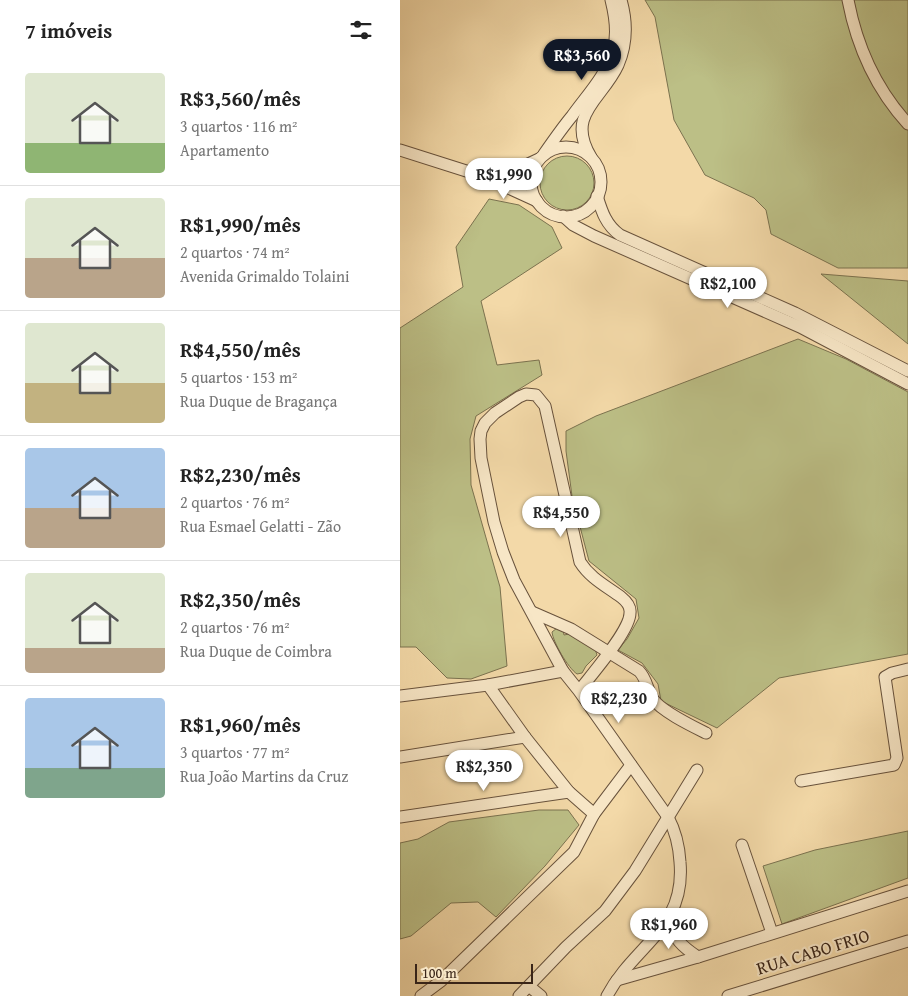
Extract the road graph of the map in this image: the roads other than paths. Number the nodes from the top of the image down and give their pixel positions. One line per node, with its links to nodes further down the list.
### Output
1 (611, 0): 6 (street)
2 (621, 0): 7 (street)
3 (848, 0): 4 (street)
4 (908, 124)
5 (400, 150): 8 (street)
6 (542, 157): 7 (street); 8 (street); 10 (street)
7 (592, 159): 9 (street)
8 (482, 176): 10 (street)
9 (598, 196): 11 (street); 12 (street)
10 (537, 200): 11 (street)
11 (563, 216): 13 (street)
12 (908, 371)
13 (908, 384)
14 (532, 612): 15 (street); 15 (street); 17 (street)
15 (608, 652): 19 (street); 21 (street)
16 (908, 669): 26 (street)
17 (563, 671): 18 (street); 19 (street)
18 (488, 685): 20 (street); 22 (street)
19 (580, 691): 24 (street)
20 (400, 696)
21 (706, 733)
22 (525, 737): 23 (street); 27 (street)
23 (400, 757)
24 (631, 765): 29 (street); 30 (street)
25 (697, 770): 30 (street)
26 (801, 781)
27 (568, 792): 28 (street); 29 (street)
28 (401, 813)
29 (594, 814): 39 (street)
30 (668, 817): 33 (street); 38 (street)
31 (742, 845): 34 (street)
32 (908, 891): 34 (street)
33 (668, 921): 36 (street); 37 (street)
34 (772, 933): 36 (street)
35 (908, 941): 43 (street, RUA CABO FRIO)
36 (698, 957): 37 (street)
37 (617, 980): 42 (street)
38 (530, 987): 40 (street); 41 (street)
39 (422, 996)
40 (519, 996)
41 (541, 996)
42 (606, 996)
43 (728, 996)

